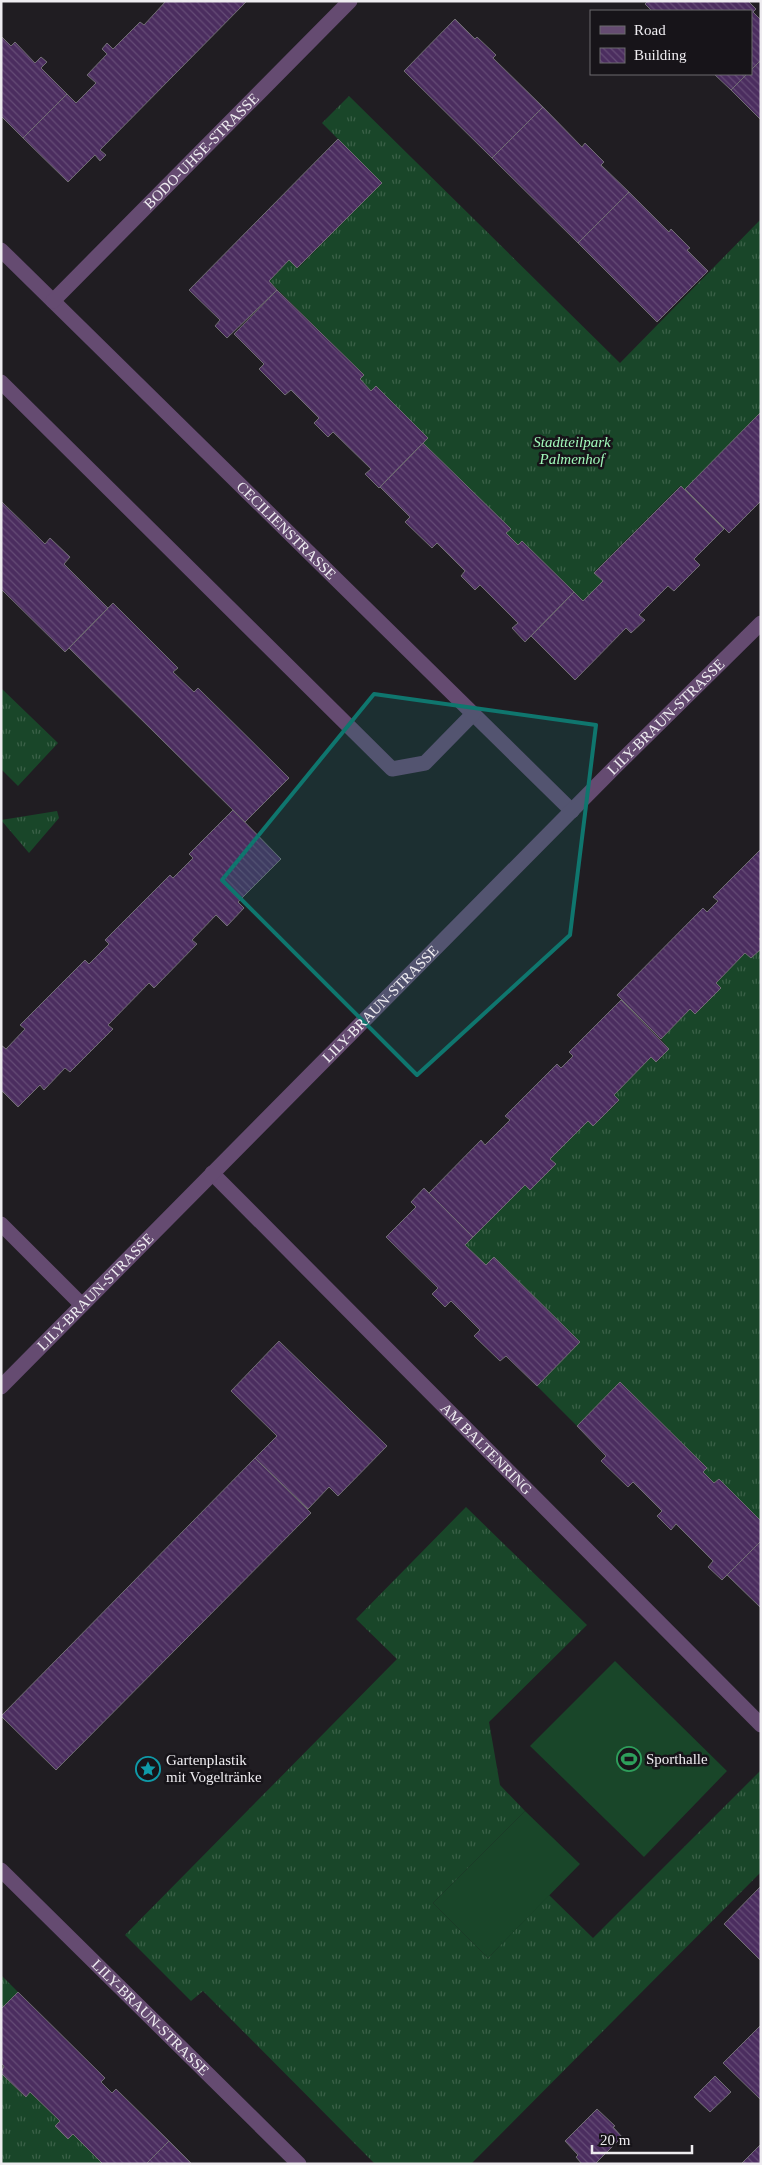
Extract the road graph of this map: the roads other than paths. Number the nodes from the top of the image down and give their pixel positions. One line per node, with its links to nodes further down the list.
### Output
1 (350, 1): 3 (street, BODO-UHSE-STRASSE)
2 (1, 250): 3 (street, CECILIENSTRASSE)
3 (53, 301): 6 (street, CECILIENSTRASSE)
4 (1, 382): 6 (street)
5 (761, 623): 7 (street, LILY-BRAUN-STRASSE)
6 (473, 714): 7 (street, CECILIENSTRASSE)
7 (572, 810): 8 (street, LILY-BRAUN-STRASSE)
8 (212, 1173): 10 (street, LILY-BRAUN-STRASSE); 12 (street, AM BALTENRING)
9 (1, 1224): 10 (street)
10 (82, 1305): 11 (street, LILY-BRAUN-STRASSE)
11 (1, 1387)
12 (760, 1724)
13 (5, 1874): 14 (street, LILY-BRAUN-STRASSE)
14 (299, 2164)

